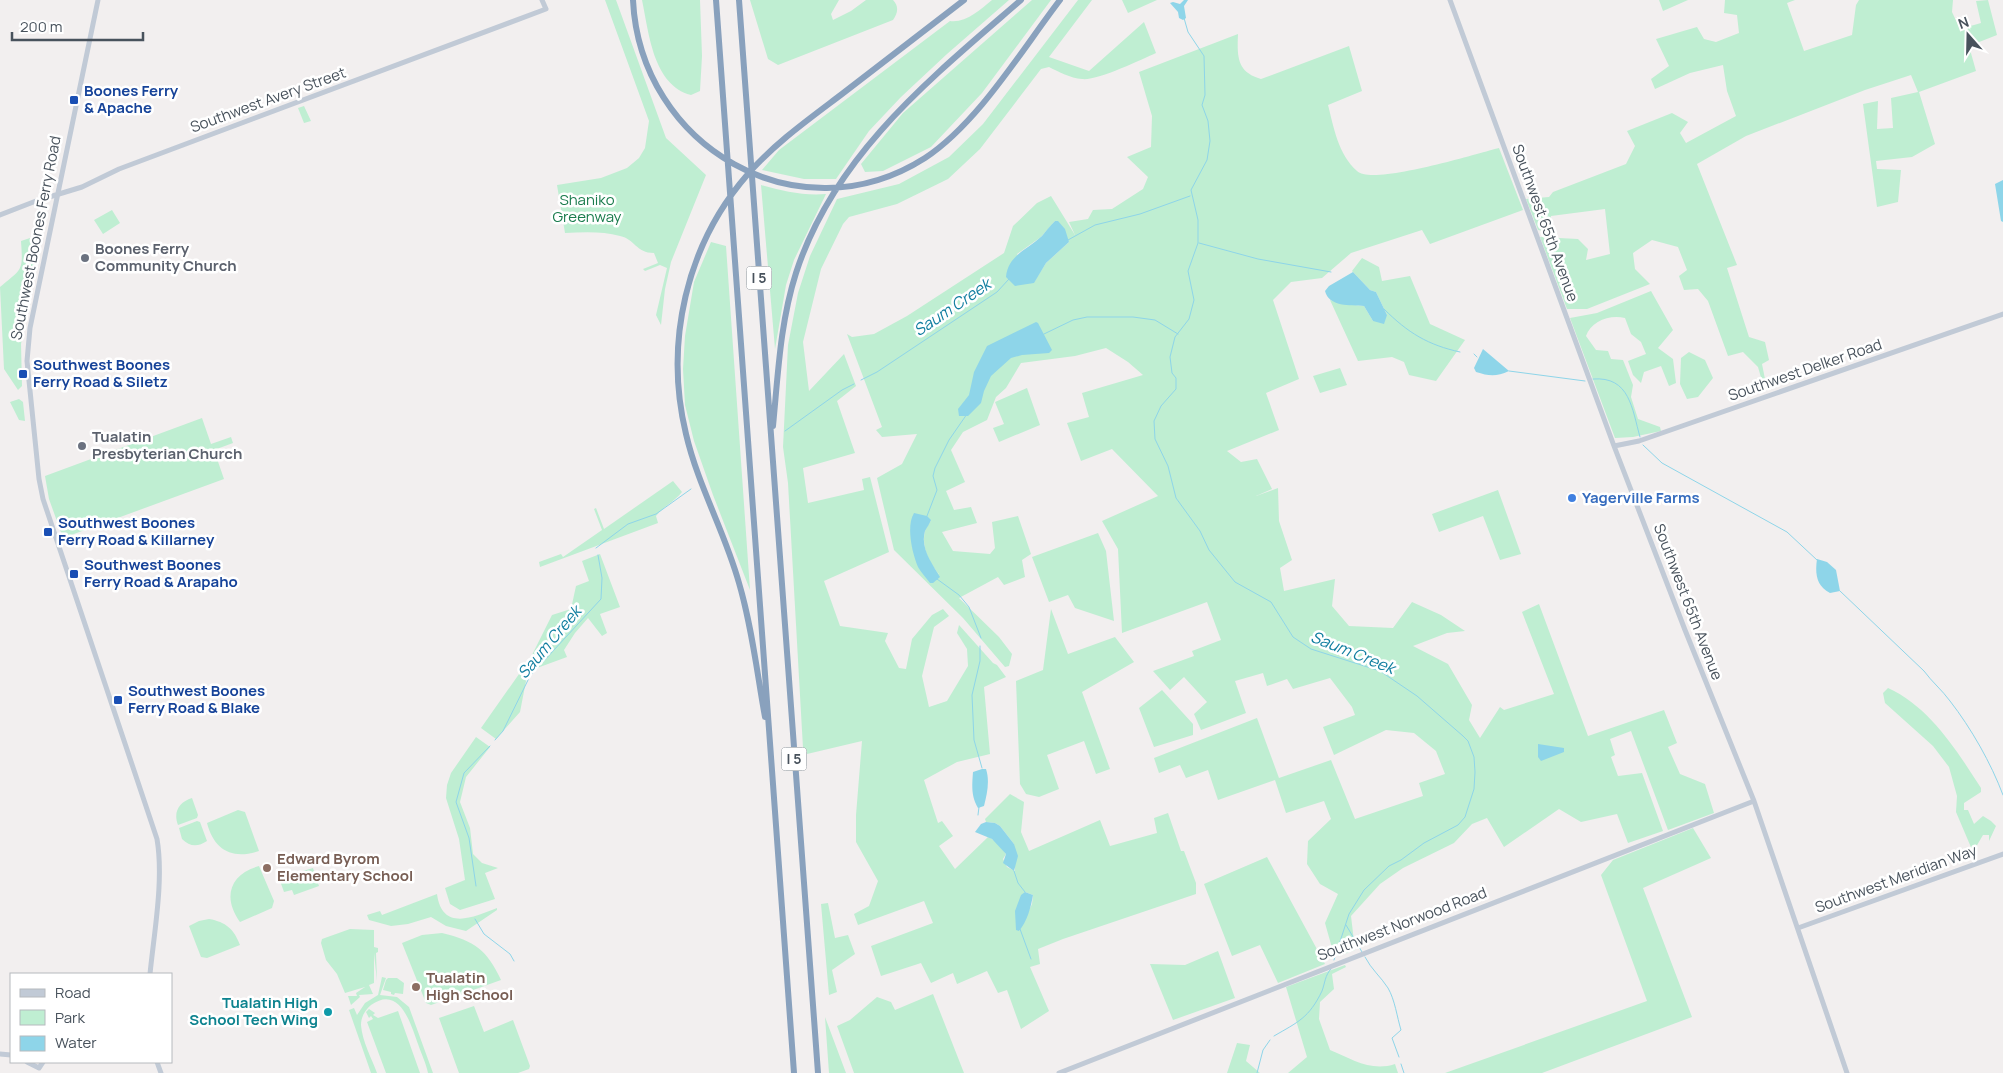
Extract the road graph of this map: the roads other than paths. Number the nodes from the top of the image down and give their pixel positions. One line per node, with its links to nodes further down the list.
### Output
1 (98, 0): 10 (main road, Southwest Boones Ferry Road)
2 (542, 0): 10 (main road, Southwest Avery Street)
3 (633, 0): 8 (highway)
4 (716, 0): 15 (highway, I 5)
5 (738, 0): 13 (highway, I 5)
6 (964, 0): 15 (highway)
7 (1021, 0): 13 (highway)
8 (1060, 0)
9 (1450, 0): 14 (main road, Southwest 65th Avenue)
10 (57, 195): 11 (main road, Southwest Avery Street); 19 (main road, Southwest Boones Ferry Road)
11 (0, 215)
12 (2003, 314): 14 (main road, Southwest Delker Road)
13 (771, 445): 21 (highway, I 5)
14 (1614, 446): 16 (main road, Southwest 65th Avenue)
15 (772, 755): 20 (highway, I 5)
16 (1754, 801): 18 (main road, Southwest 65th Avenue); 22 (main road, Southwest Norwood Road)
17 (2003, 854): 18 (main road, Southwest Meridian Way)
18 (1798, 928): 23 (main road, Southwest 65th Avenue)
19 (150, 973)
20 (794, 1073)
21 (818, 1073)
22 (1059, 1073)
23 (1847, 1073)

